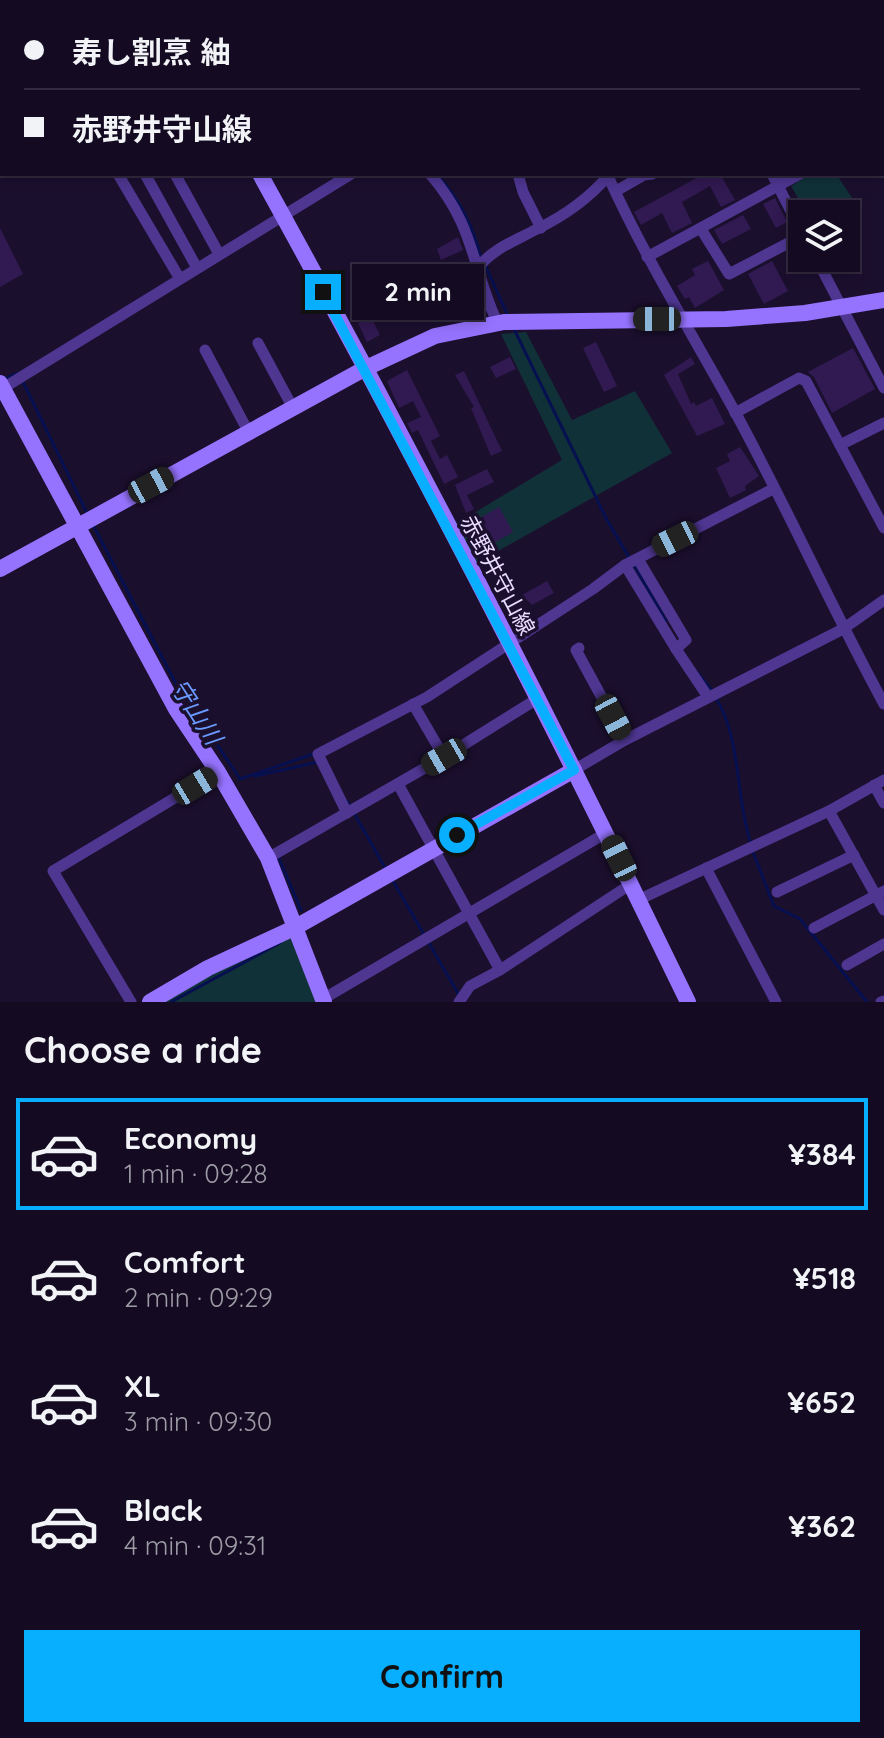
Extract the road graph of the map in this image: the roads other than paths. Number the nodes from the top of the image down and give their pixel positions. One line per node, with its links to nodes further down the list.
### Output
1 (119, 176): 25 (street)
2 (146, 176): 23 (street)
3 (176, 176): 20 (street)
4 (261, 176): 16 (street, 赤野井守山線)
5 (348, 176): 16 (street)
6 (519, 176): 17 (street)
7 (606, 176): 17 (street)
8 (608, 176): 14 (street)
9 (642, 176): 14 (street)
10 (773, 176): 13 (street)
11 (797, 176): 13 (street)
12 (439, 179): 22 (street)
13 (779, 188): 15 (street); 18 (street)
14 (616, 191): 21 (street)
15 (788, 206)
16 (283, 215): 20 (street); 32 (street, 赤野井守山線)
17 (541, 228): 22 (street)
18 (701, 229): 19 (street); 21 (street)
19 (788, 242)
20 (219, 254): 23 (street)
21 (647, 257): 28 (street)
22 (482, 263): 29 (street)
23 (197, 268): 25 (street)
24 (824, 272): 27 (street)
25 (180, 279): 34 (street)
26 (884, 300): 27 (street)
27 (842, 306): 28 (street); 33 (street)
28 (682, 319): 29 (street); 37 (street)
29 (497, 322): 32 (street)
30 (258, 343): 36 (street)
31 (205, 350): 39 (street)
32 (364, 369): 36 (street); 50 (street, 赤野井守山線)
33 (880, 372): 35 (street)
34 (1, 387): 42 (street)
35 (884, 388)
36 (293, 408): 39 (street)
37 (735, 413): 40 (street); 41 (street)
38 (884, 423): 40 (street)
39 (249, 433): 42 (street)
40 (840, 445): 43 (street)
41 (773, 489): 44 (street); 49 (street)
42 (77, 524): 46 (street); 59 (street)
43 (884, 528)
44 (638, 559): 45 (street); 48 (street)
45 (625, 565): 48 (street); 50 (street)
46 (0, 569)
47 (884, 600): 49 (street)
48 (660, 610): 52 (street)
49 (843, 629): 52 (street); 55 (street)
50 (509, 643): 53 (street, 赤野井守山線); 54 (street)
51 (579, 648): 56 (street)
52 (708, 697): 56 (street)
53 (537, 699): 57 (street); 58 (street, 赤野井守山線)
54 (413, 704): 57 (street); 64 (street)
55 (884, 704)
56 (625, 740): 58 (street)
57 (444, 757): 61 (street)
58 (574, 770): 65 (street, 赤野井守山線); 66 (street)
59 (218, 772): 68 (street); 82 (street)
60 (879, 782): 62 (street); 63 (street)
61 (398, 784): 64 (street); 66 (street)
62 (884, 803)
63 (829, 811): 67 (street); 69 (street)
64 (347, 813): 68 (street)
65 (606, 833): 70 (street, 赤野井守山線); 75 (street)
66 (433, 847): 75 (street); 76 (street)
67 (854, 855): 71 (street); 72 (street)
68 (268, 858): 76 (street)
69 (706, 868): 73 (street); 86 (street)
70 (631, 884): 73 (street, 赤野井守山線); 80 (street)
71 (777, 892)
72 (880, 893): 74 (street); 77 (street)
73 (638, 900): 85 (street, 赤野井守山線)
74 (884, 910)
75 (468, 913): 80 (street); 81 (street)
76 (294, 928): 81 (street); 83 (street)
77 (814, 928)
78 (884, 944): 79 (street)
79 (847, 965)
80 (500, 970): 84 (street)
81 (323, 1001)
82 (131, 1002)
83 (150, 1002)
84 (459, 1002)
85 (688, 1002)
86 (776, 1002)

